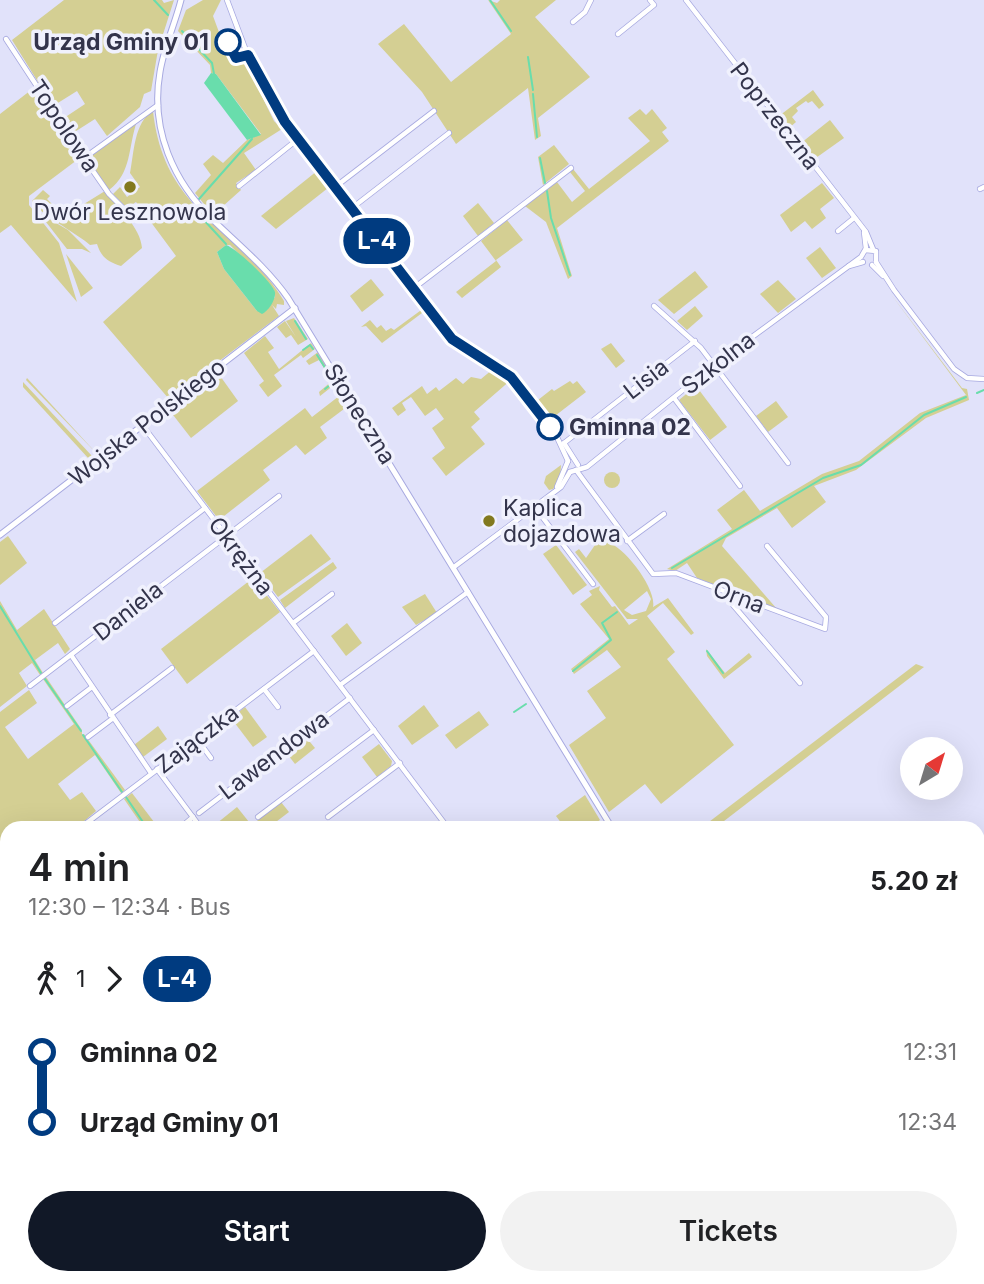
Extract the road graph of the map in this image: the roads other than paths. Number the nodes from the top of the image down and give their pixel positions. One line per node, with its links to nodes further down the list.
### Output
1 (181, 0): 9 (main road, Słoneczna)
2 (227, 0): 12 (street)
3 (591, 0): 6 (street)
4 (650, 0): 7 (street)
5 (686, 0): 19 (street, Poprzeczna)
6 (573, 22)
7 (618, 34)
8 (6, 39): 13 (street, Topolowa)
9 (158, 105): 13 (street); 28 (main road, Słoneczna)
10 (434, 111): 16 (street)
11 (449, 133): 17 (street)
12 (298, 139): 15 (street); 16 (street)
13 (84, 158): 18 (street, Topolowa)
14 (571, 168): 26 (street)
15 (239, 186)
16 (335, 187): 17 (street)
17 (352, 208): 26 (street)
18 (125, 210)
19 (854, 218): 20 (street); 21 (street, Poprzeczna)
20 (838, 231)
21 (864, 231): 22 (street); 23 (street, Poprzeczna)
22 (866, 249): 23 (street); 24 (street)
23 (873, 249): 25 (street, Poprzeczna)
24 (862, 260): 25 (street); 30 (street, Szkolna)
25 (874, 263): 31 (street)
26 (414, 288): 34 (street)
27 (654, 306): 29 (street)
28 (295, 308): 33 (main road, Wojska Polskiego); 48 (main road, Słoneczna)
29 (695, 341): 30 (street); 35 (street, Lisia)
30 (715, 365): 32 (street, Szkolna); 37 (street)
31 (984, 379)
32 (674, 398): 38 (street, Szkolna); 39 (street)
33 (143, 426): 41 (street, Okrężna); 44 (main road, Wojska Polskiego)
34 (556, 435): 35 (street); 36 (street)
35 (564, 443): 36 (street)
36 (570, 460): 38 (street); 38 (street)
37 (788, 463)
38 (573, 469): 46 (street); 48 (street)
39 (740, 486)
40 (279, 496): 45 (street, Daniela)
41 (205, 508): 45 (street, Okrężna); 53 (street)
42 (537, 510): 49 (street)
43 (664, 513): 46 (street)
44 (0, 535)
45 (226, 536): 54 (street, Okrężna); 56 (street, Daniela)
46 (627, 541): 52 (street, Orna)
47 (767, 546): 52 (street, Orna)
48 (454, 567): 50 (main road, Słoneczna)
49 (593, 584)
50 (469, 592): 59 (street); 81 (main road, Słoneczna)
51 (332, 594): 54 (street)
52 (737, 596): 58 (street)
53 (55, 623)
54 (293, 623): 55 (street, Okrężna)
55 (314, 651): 59 (street, Okrężna); 62 (street, Zajączka)
56 (71, 655): 60 (street, Daniela); 61 (street)
57 (172, 668): 66 (street)
58 (800, 683)
59 (340, 685): 63 (street, Okrężna)
60 (30, 687)
61 (92, 687): 64 (street); 66 (street)
62 (264, 688): 65 (street); 69 (street, Zajączka)
63 (350, 698): 67 (street, Okrężna); 73 (street, Lawendowa)
64 (67, 706)
65 (278, 707)
66 (111, 717): 68 (street); 72 (street)
67 (374, 730): 71 (street, Okrężna); 75 (street)
68 (88, 737)
69 (197, 739): 70 (street); 72 (street, Zajączka)
70 (211, 758)
71 (400, 763): 76 (street); 80 (street, Okrężna)
72 (154, 771): 74 (street); 77 (street, Zajączka)
73 (199, 813)
74 (193, 817): 78 (street); 79 (street)
75 (258, 817)
76 (328, 817)
77 (89, 821)
78 (188, 821)
79 (196, 821)
80 (442, 821)
81 (608, 821)

